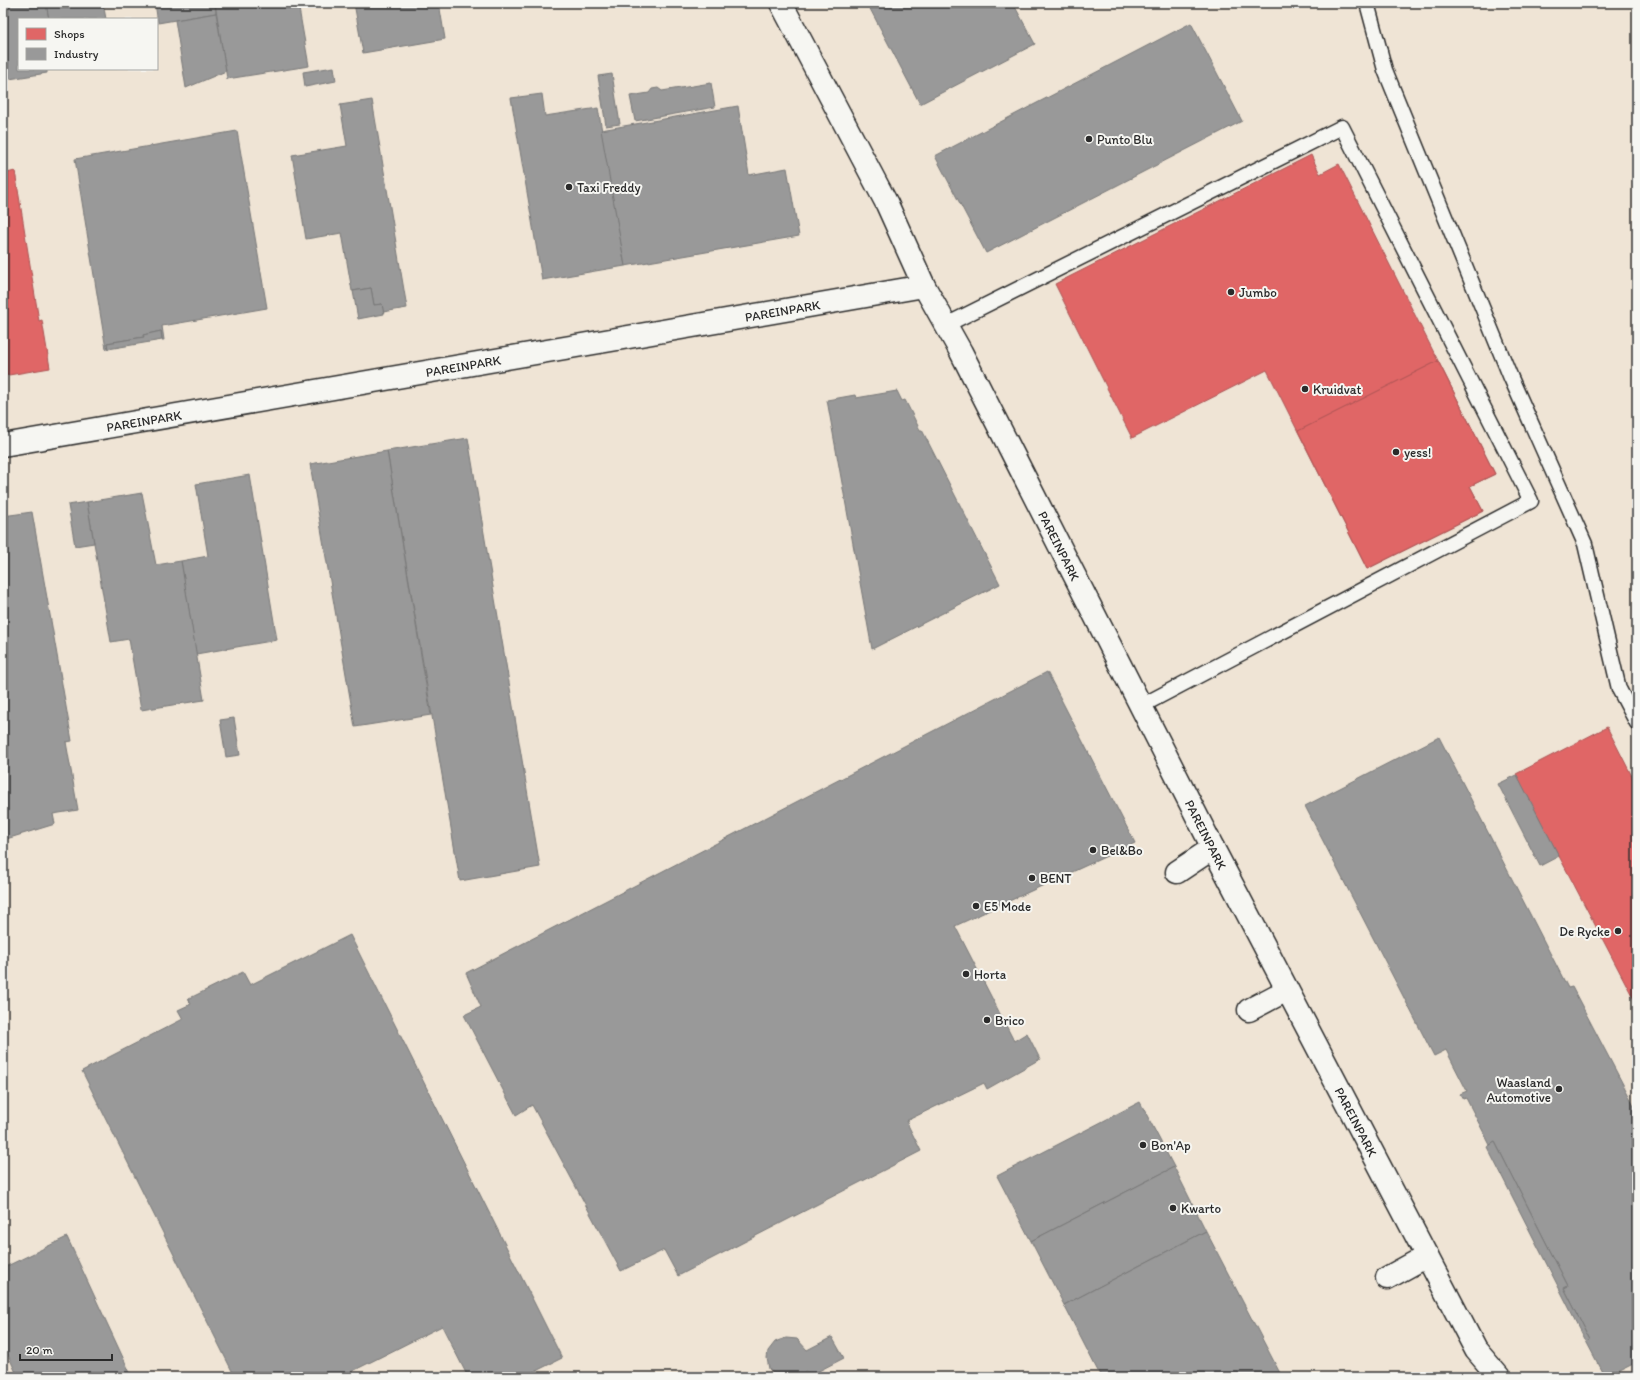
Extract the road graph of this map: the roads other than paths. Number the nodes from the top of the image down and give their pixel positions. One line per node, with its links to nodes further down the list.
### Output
1 (781, 3): 3 (street, PAREINPARK)
2 (1367, 3): 7 (lane)
3 (924, 286): 4 (street, PAREINPARK); 5 (street, PAREINPARK)
4 (946, 325): 6 (street, PAREINPARK); 6 (lane)
5 (3, 445)
6 (1141, 706): 8 (street, PAREINPARK)
7 (1637, 723)
8 (1213, 848): 9 (street); 10 (street, PAREINPARK)
9 (1177, 872)
10 (1288, 990): 11 (street); 12 (street, PAREINPARK)
11 (1248, 1010)
12 (1427, 1256): 13 (street); 14 (street, PAREINPARK)
13 (1387, 1278)
14 (1499, 1377)

